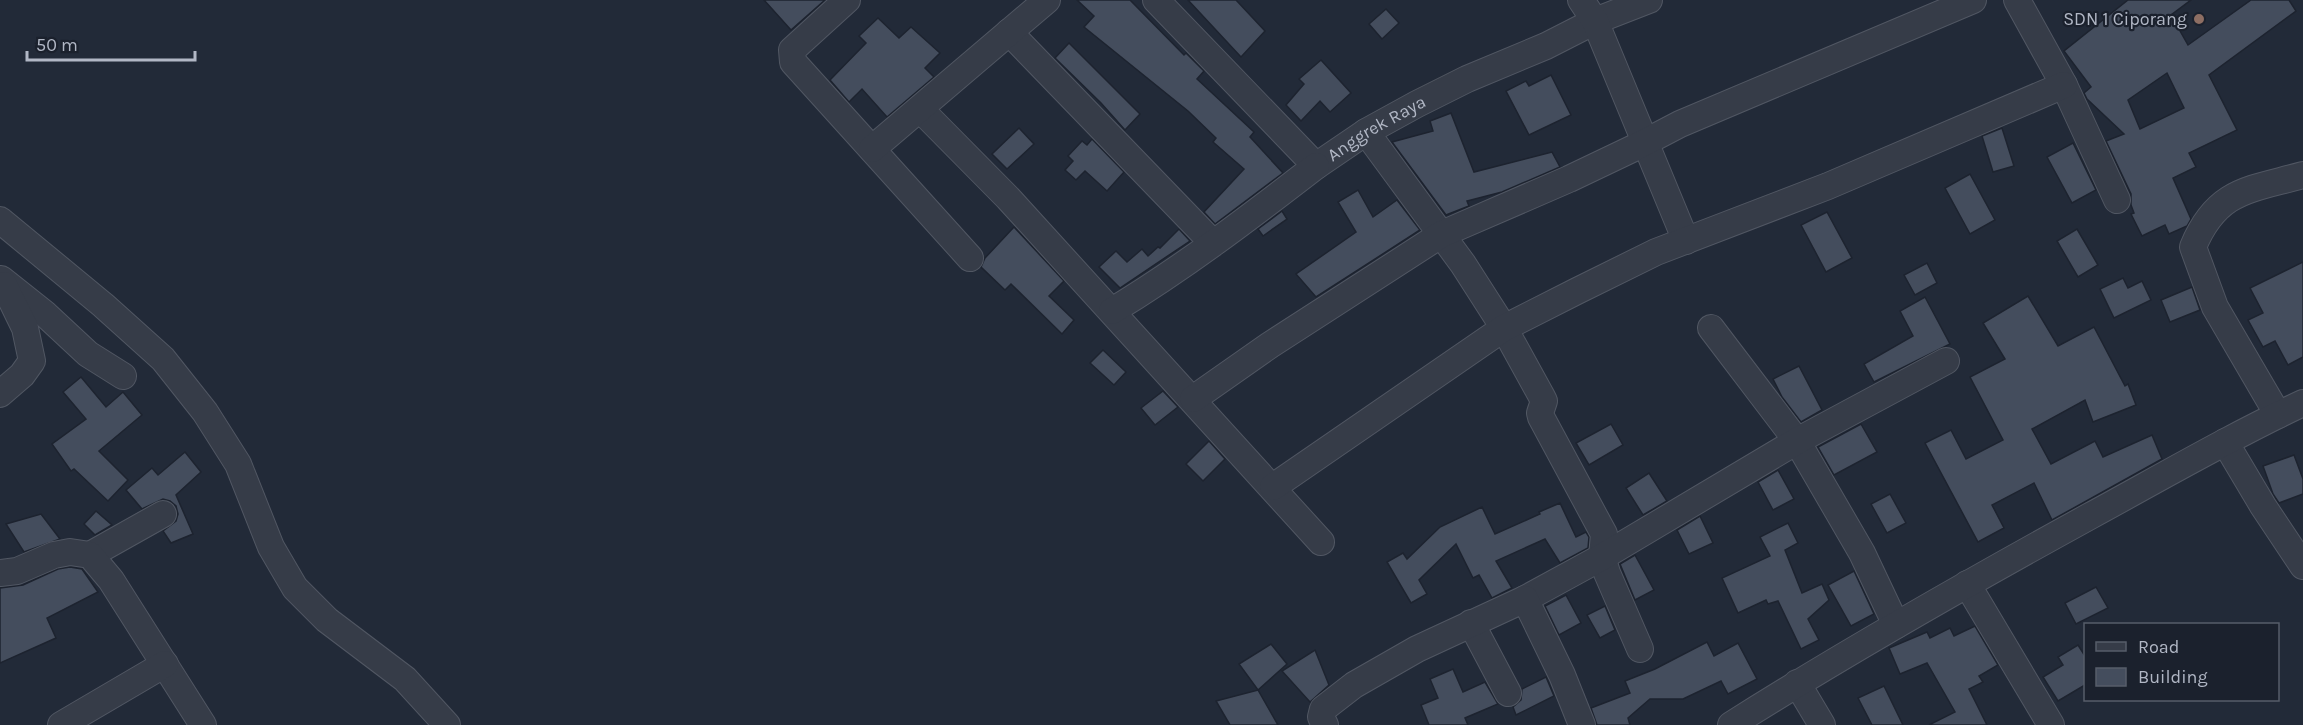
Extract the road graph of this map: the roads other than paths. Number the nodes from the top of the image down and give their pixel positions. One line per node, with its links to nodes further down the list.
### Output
1 (847, 0): 14 (street)
2 (1047, 0): 9 (street)
3 (1156, 0): 15 (street, Anggrek Raya)
4 (1581, 0): 8 (street)
5 (1648, 0): 8 (street, Anggrek Raya)
6 (1973, 0): 13 (street)
7 (2024, 3): 10 (street)
8 (1595, 21): 12 (street, Anggrek Raya); 13 (street)
9 (1009, 32): 11 (street); 21 (street)
10 (2064, 85): 17 (street); 20 (street)
11 (920, 109): 14 (street); 24 (street)
12 (1366, 132): 15 (street, Anggrek Raya); 19 (street)
13 (1646, 142): 19 (street); 20 (street)
14 (872, 149): 22 (street)
15 (1316, 166): 21 (street)
16 (2303, 175): 32 (street)
17 (2117, 200)
18 (0, 220): 52 (street)
19 (1442, 234): 25 (street); 30 (street)
20 (1686, 241): 25 (street)
21 (1212, 242): 24 (street)
22 (970, 258)
23 (1, 278): 28 (street); 29 (street)
24 (1112, 311): 30 (street)
25 (1504, 328): 35 (street); 39 (street)
26 (1711, 328): 33 (street)
27 (1946, 361): 33 (street)
28 (123, 376)
29 (0, 394)
30 (1193, 399): 35 (street)
31 (2303, 403): 32 (street)
32 (2278, 415): 34 (street)
33 (1797, 441): 39 (street); 45 (street)
34 (2225, 442): 40 (street); 42 (street)
35 (1273, 487): 37 (street)
36 (163, 514): 38 (street)
37 (1321, 542)
38 (90, 555): 41 (street); 47 (street)
39 (1602, 557): 43 (street); 46 (street)
40 (2303, 566)
41 (0, 573)
42 (1967, 584): 45 (street); 57 (street)
43 (1525, 599): 44 (street); 54 (street)
44 (1471, 622): 49 (street); 53 (street)
45 (1896, 624): 48 (street)
46 (1640, 648)
47 (165, 664): 50 (street); 51 (street)
48 (1797, 683): 55 (street); 56 (street)
49 (1508, 693)
50 (61, 725)
51 (203, 725)
52 (447, 725)
53 (1325, 725)
54 (1582, 725)
55 (1731, 725)
56 (1822, 725)
57 (2051, 725)

